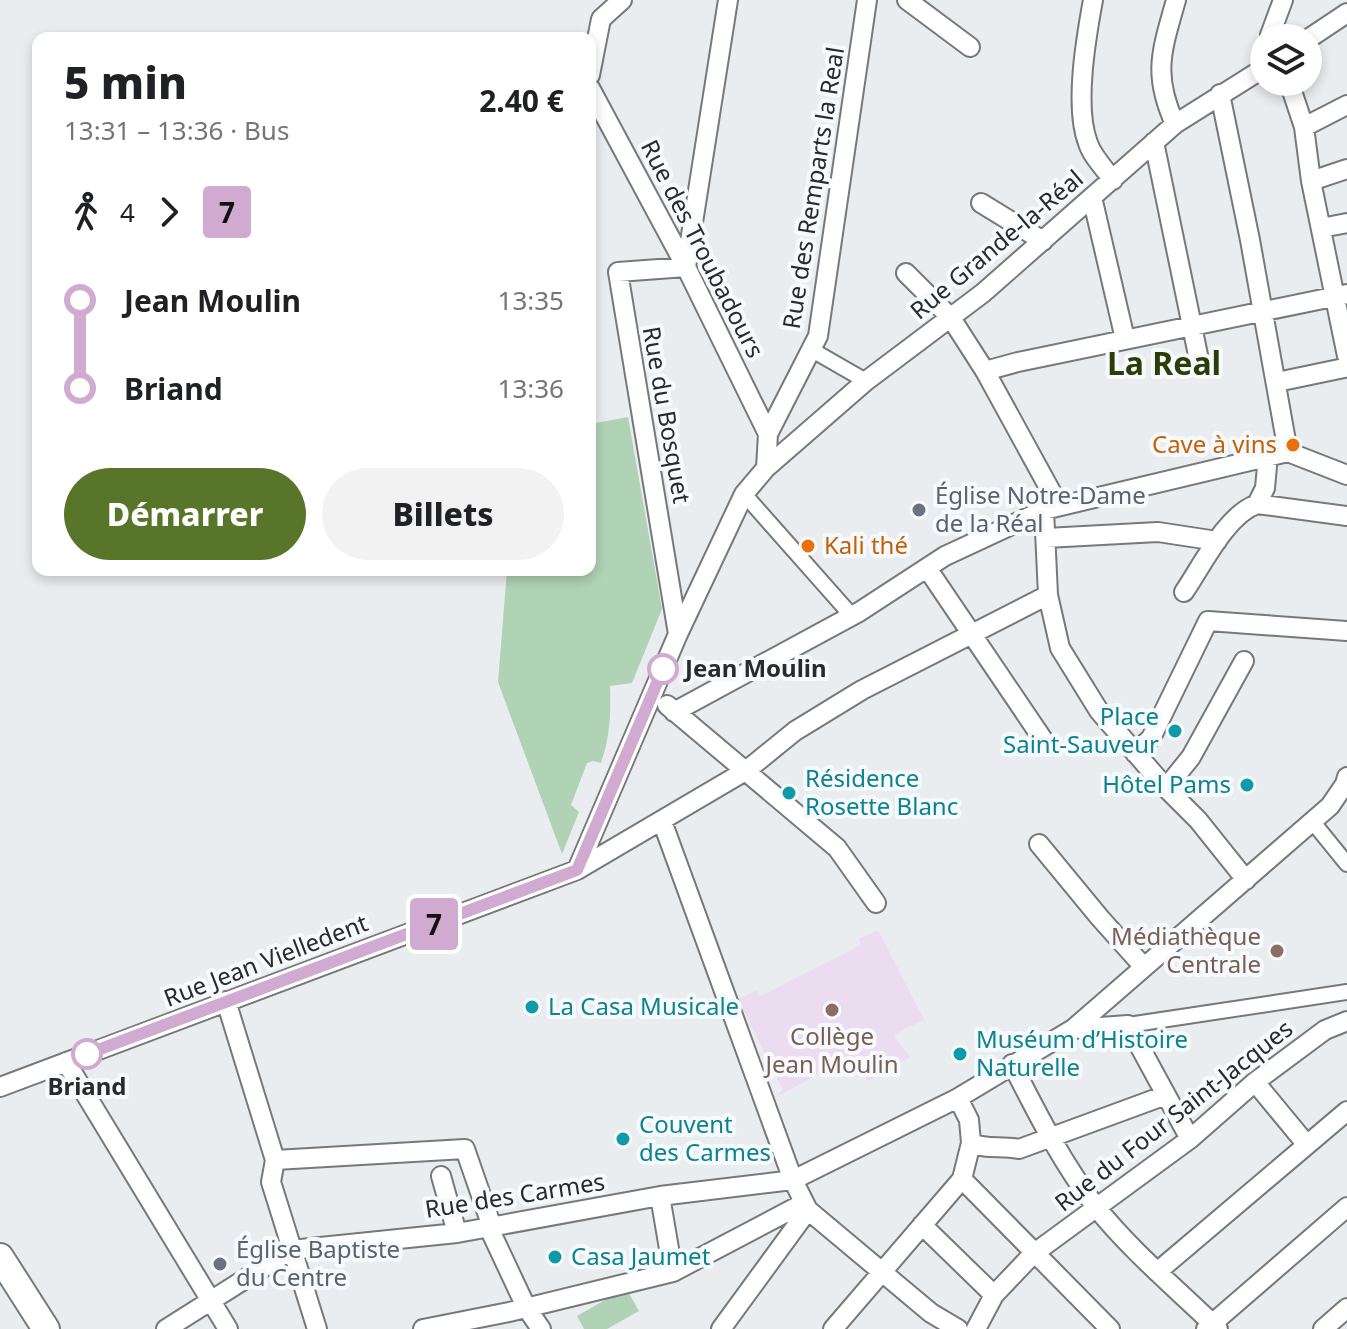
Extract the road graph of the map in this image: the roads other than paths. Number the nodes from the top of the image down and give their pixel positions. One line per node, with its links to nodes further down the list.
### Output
1 (622, 0): 11 (street)
2 (728, 0): 29 (street)
3 (907, 0): 12 (street)
4 (1093, 0): 22 (street)
5 (1176, 0): 18 (street)
6 (1283, 0): 9 (street)
7 (861, 1): 36 (street, Rue des Remparts la Real)
8 (1346, 11): 10 (street)
9 (1274, 24)
10 (1322, 29)
11 (596, 44)
12 (970, 47)
13 (1250, 76): 14 (street, Rue Grande-la-Réal)
14 (1220, 94): 18 (street, Rue Grande-la-Réal); 32 (street)
15 (1294, 96): 19 (street)
16 (596, 99): 29 (street, Rue des Troubadours)
17 (1347, 105): 19 (street)
18 (1175, 124): 20 (street, Rue Grande-la-Réal)
19 (1304, 127): 23 (street)
20 (1154, 142): 22 (street, Rue Grande-la-Réal); 34 (street)
21 (1347, 169): 23 (street)
22 (1113, 180): 24 (street, Rue Grande-la-Réal)
23 (1311, 181): 27 (street)
24 (1092, 197): 28 (street, Rue Grande-la-Réal); 35 (street)
25 (981, 203): 28 (street)
26 (1347, 223): 27 (street)
27 (1321, 228): 31 (street)
28 (1043, 241): 33 (street, Rue Grande-la-Réal)
29 (686, 267): 43 (street, Rue des Troubadours); 59 (street, Rue du Bosquet)
30 (906, 273): 33 (street)
31 (1342, 296): 32 (street); 37 (street)
32 (1262, 311): 34 (street); 42 (street)
33 (951, 318): 40 (street); 41 (street, Rue Grande-la-Réal)
34 (1192, 327): 35 (street); 38 (street)
35 (1125, 339): 40 (street)
36 (812, 350): 41 (street); 43 (street, Rue des Remparts la Real)
37 (1347, 356)
38 (1199, 360)
39 (1347, 364): 42 (street)
40 (985, 371): 50 (street)
41 (866, 381): 46 (street, Rue Grande-la-Réal)
42 (1277, 382): 44 (street)
43 (768, 434): 46 (street, Rue des Remparts la Real)
44 (1288, 452): 45 (street); 47 (street)
45 (1268, 455): 49 (street); 50 (street)
46 (766, 468): 48 (street, Rue Grande-la-Réal)
47 (1347, 475)
48 (744, 494): 57 (street); 59 (street, Rue Grande-la-Réal)
49 (1257, 504): 51 (street); 53 (street)
50 (1052, 508): 52 (street); 54 (street)
51 (1347, 516)
52 (1046, 538): 53 (street); 56 (street)
53 (1217, 541): 55 (street)
54 (927, 568): 57 (street); 60 (street)
55 (1184, 592)
56 (1048, 595): 60 (street, Rue Jean Vielledent); 65 (street)
57 (852, 616): 63 (street)
58 (1347, 631): 65 (street)
59 (678, 634): 62 (street)
60 (971, 635): 64 (street); 66 (street, Rue Jean Vielledent)
61 (1244, 661): 68 (street)
62 (653, 692): 63 (street); 73 (street)
63 (674, 712): 66 (street)
64 (1044, 741)
65 (1135, 753): 68 (street)
66 (747, 770): 69 (street, Rue Jean Vielledent); 75 (street)
67 (1347, 777): 70 (street)
68 (1166, 788): 74 (street)
69 (662, 821): 73 (street, Rue Jean Vielledent); 96 (street)
70 (1312, 821): 72 (street); 74 (street)
71 (1039, 844): 76 (street)
72 (1347, 864)
73 (577, 870): 78 (street, Rue Jean Vielledent)
74 (1246, 880): 76 (street)
75 (871, 906)
76 (1143, 966): 81 (street)
77 (1347, 992): 80 (street)
78 (226, 1001): 82 (street, Rue Jean Vielledent); 93 (street)
79 (1347, 1021): 84 (street, Rue du Four Saint-Jacques)
80 (1128, 1025): 81 (street); 86 (street)
81 (1073, 1029): 83 (street, Rue des Carmes)
82 (66, 1062): 85 (street, Rue Jean Vielledent); 111 (street)
83 (1012, 1064): 87 (street, Rue des Carmes); 89 (street)
84 (1255, 1082): 90 (street, Rue du Four Saint-Jacques); 92 (street)
85 (0, 1087)
86 (1166, 1095): 89 (street); 90 (street)
87 (958, 1098): 91 (street); 96 (street, Rue des Carmes)
88 (1345, 1116): 92 (street)
89 (1049, 1136): 91 (street); 99 (street)
90 (1190, 1139): 99 (street, Rue du Four Saint-Jacques)
91 (971, 1143): 95 (street)
92 (1307, 1145): 108 (street)
93 (275, 1160): 102 (street); 104 (street)
94 (441, 1176): 103 (street)
95 (962, 1179): 101 (street); 105 (street)
96 (793, 1180): 97 (street, Rue des Carmes); 98 (street)
97 (660, 1196): 102 (street, Rue des Carmes); 107 (street)
98 (806, 1207): 107 (street); 109 (street); 122 (street)
99 (1097, 1207): 105 (street, Rue du Four Saint-Jacques); 108 (street)
100 (1347, 1207): 114 (street)
101 (922, 1225): 109 (street); 110 (street)
102 (491, 1228): 103 (street, Rue des Carmes); 112 (street)
103 (457, 1233): 104 (street, Rue des Carmes)
104 (291, 1250): 111 (street); 119 (street)
105 (1033, 1254): 110 (street, Rue du Four Saint-Jacques); 125 (street)
106 (0, 1257): 116 (main road)
107 (673, 1272): 112 (street)
108 (1157, 1272): 114 (street)
109 (880, 1273): 123 (street); 124 (street)
110 (994, 1295): 115 (street, Rue du Four Saint-Jacques)
111 (210, 1301): 117 (street); 118 (street)
112 (526, 1307): 120 (street); 121 (street)
113 (1347, 1308): 126 (street)
114 (1212, 1327)
115 (979, 1328)
116 (46, 1329)
117 (166, 1329)
118 (228, 1329)
119 (317, 1329)
120 (423, 1329)
121 (541, 1329)
122 (721, 1329)
123 (833, 1329)
124 (958, 1329)
125 (1110, 1329)
126 (1323, 1329)

